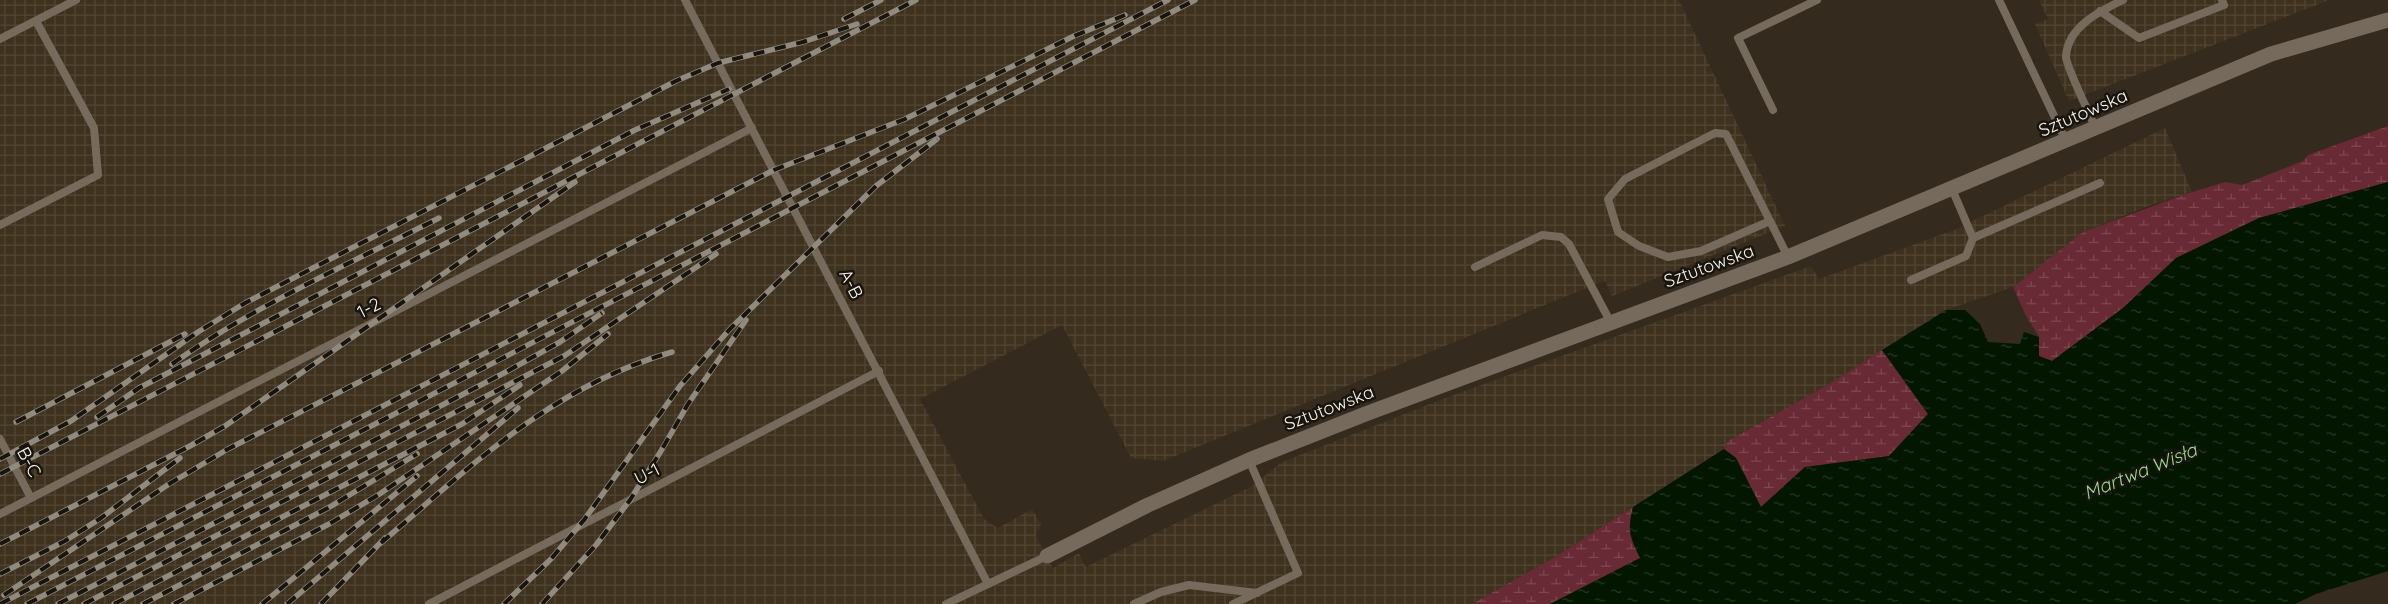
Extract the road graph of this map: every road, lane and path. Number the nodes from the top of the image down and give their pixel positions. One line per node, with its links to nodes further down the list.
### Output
1 (76, 0): 9 (lane)
2 (685, 0): 12 (lane, A-B)
3 (1817, 0): 11 (lane)
4 (1999, 0): 14 (lane)
5 (2123, 0): 7 (lane)
6 (2222, 0): 7 (lane)
7 (2100, 11): 13 (lane)
8 (2388, 20): 13 (street, Sztutowska)
9 (36, 21): 10 (lane); 18 (lane)
10 (0, 39)
11 (1773, 110)
12 (752, 128): 24 (lane, A-B); 27 (lane, 1-2)
13 (2096, 129): 14 (street, Sztutowska)
14 (2066, 141): 16 (street, Sztutowska)
15 (2100, 183): 19 (lane)
16 (1952, 189): 19 (lane); 20 (street, Sztutowska)
17 (1770, 220): 17 (lane); 20 (lane)
18 (0, 225)
19 (1973, 238): 22 (lane)
20 (1788, 257): 23 (street, Sztutowska)
21 (1475, 267): 23 (lane)
22 (1912, 280)
23 (1611, 323): 26 (street, Sztutowska)
24 (879, 371): 30 (lane, A-B); 32 (lane, U-1)
25 (0, 439): 27 (lane, B-C)
26 (1249, 460): 29 (street, Sztutowska); 31 (lane)
27 (31, 498): 28 (lane, 1-2)
28 (0, 514)
29 (1047, 556): 30 (lane)
30 (988, 584): 33 (lane)
31 (1257, 593): 34 (lane); 35 (lane)
32 (429, 604)
33 (946, 604)
34 (1134, 604)
35 (1233, 604)

